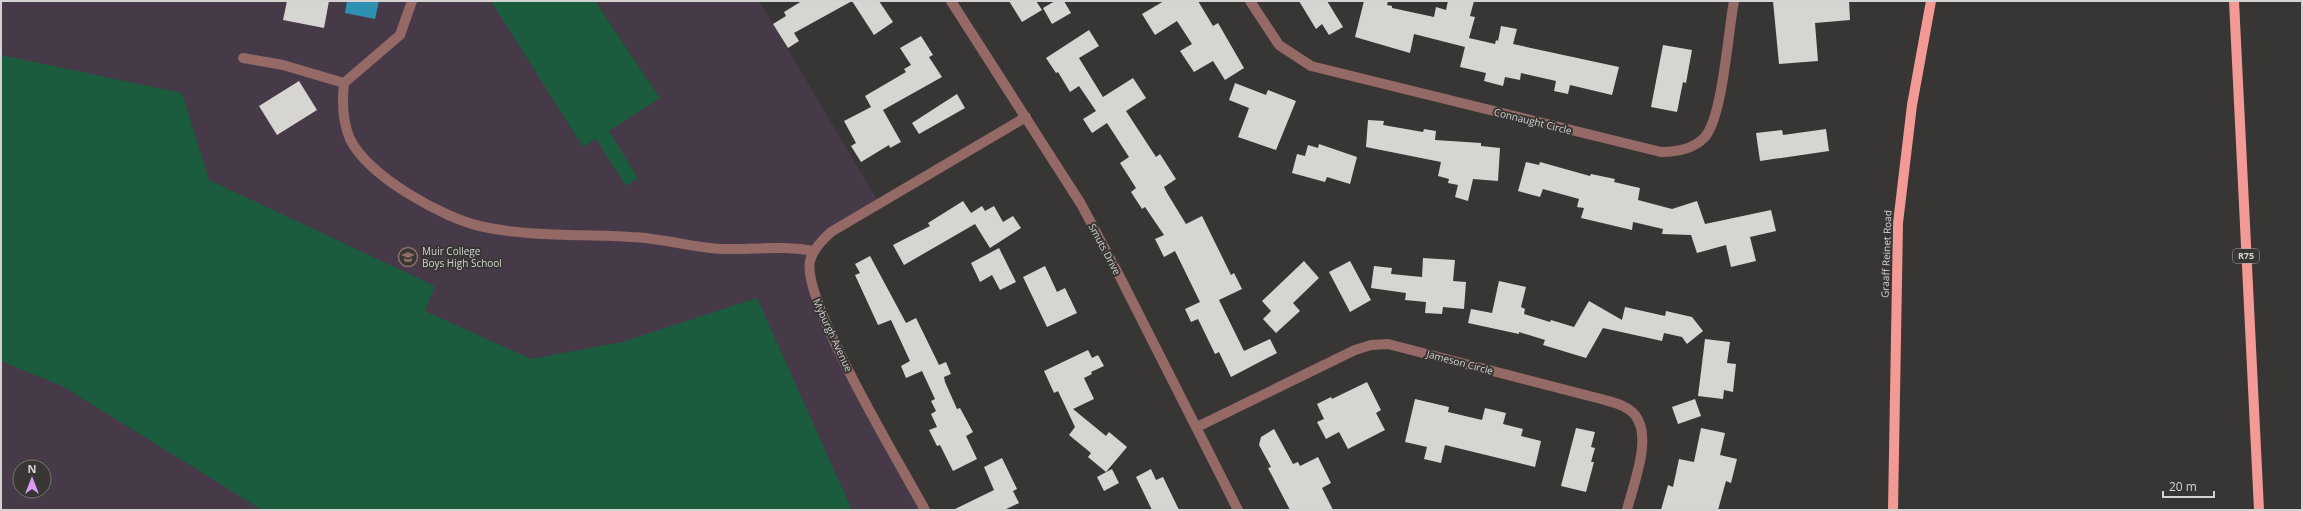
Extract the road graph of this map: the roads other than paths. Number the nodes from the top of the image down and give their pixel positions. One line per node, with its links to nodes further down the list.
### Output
1 (412, 1): 8 (street)
2 (951, 1): 9 (street, Smuts Drive)
3 (1250, 1): 4 (street, Connaught Circle)
4 (1734, 1)
5 (1932, 1): 15 (main road, Graaff Reinet Road)
6 (2234, 1): 16 (main road, R75)
7 (243, 58): 8 (street)
8 (344, 83): 10 (street)
9 (1026, 117): 10 (street, Myburgh Avenue); 11 (street, Smuts Drive)
10 (814, 251): 12 (street, Myburgh Avenue)
11 (1197, 427): 13 (street, Smuts Drive); 14 (street, Jameson Circle)
12 (925, 510)
13 (1238, 510)
14 (1626, 510)
15 (1893, 510)
16 (2259, 510)

